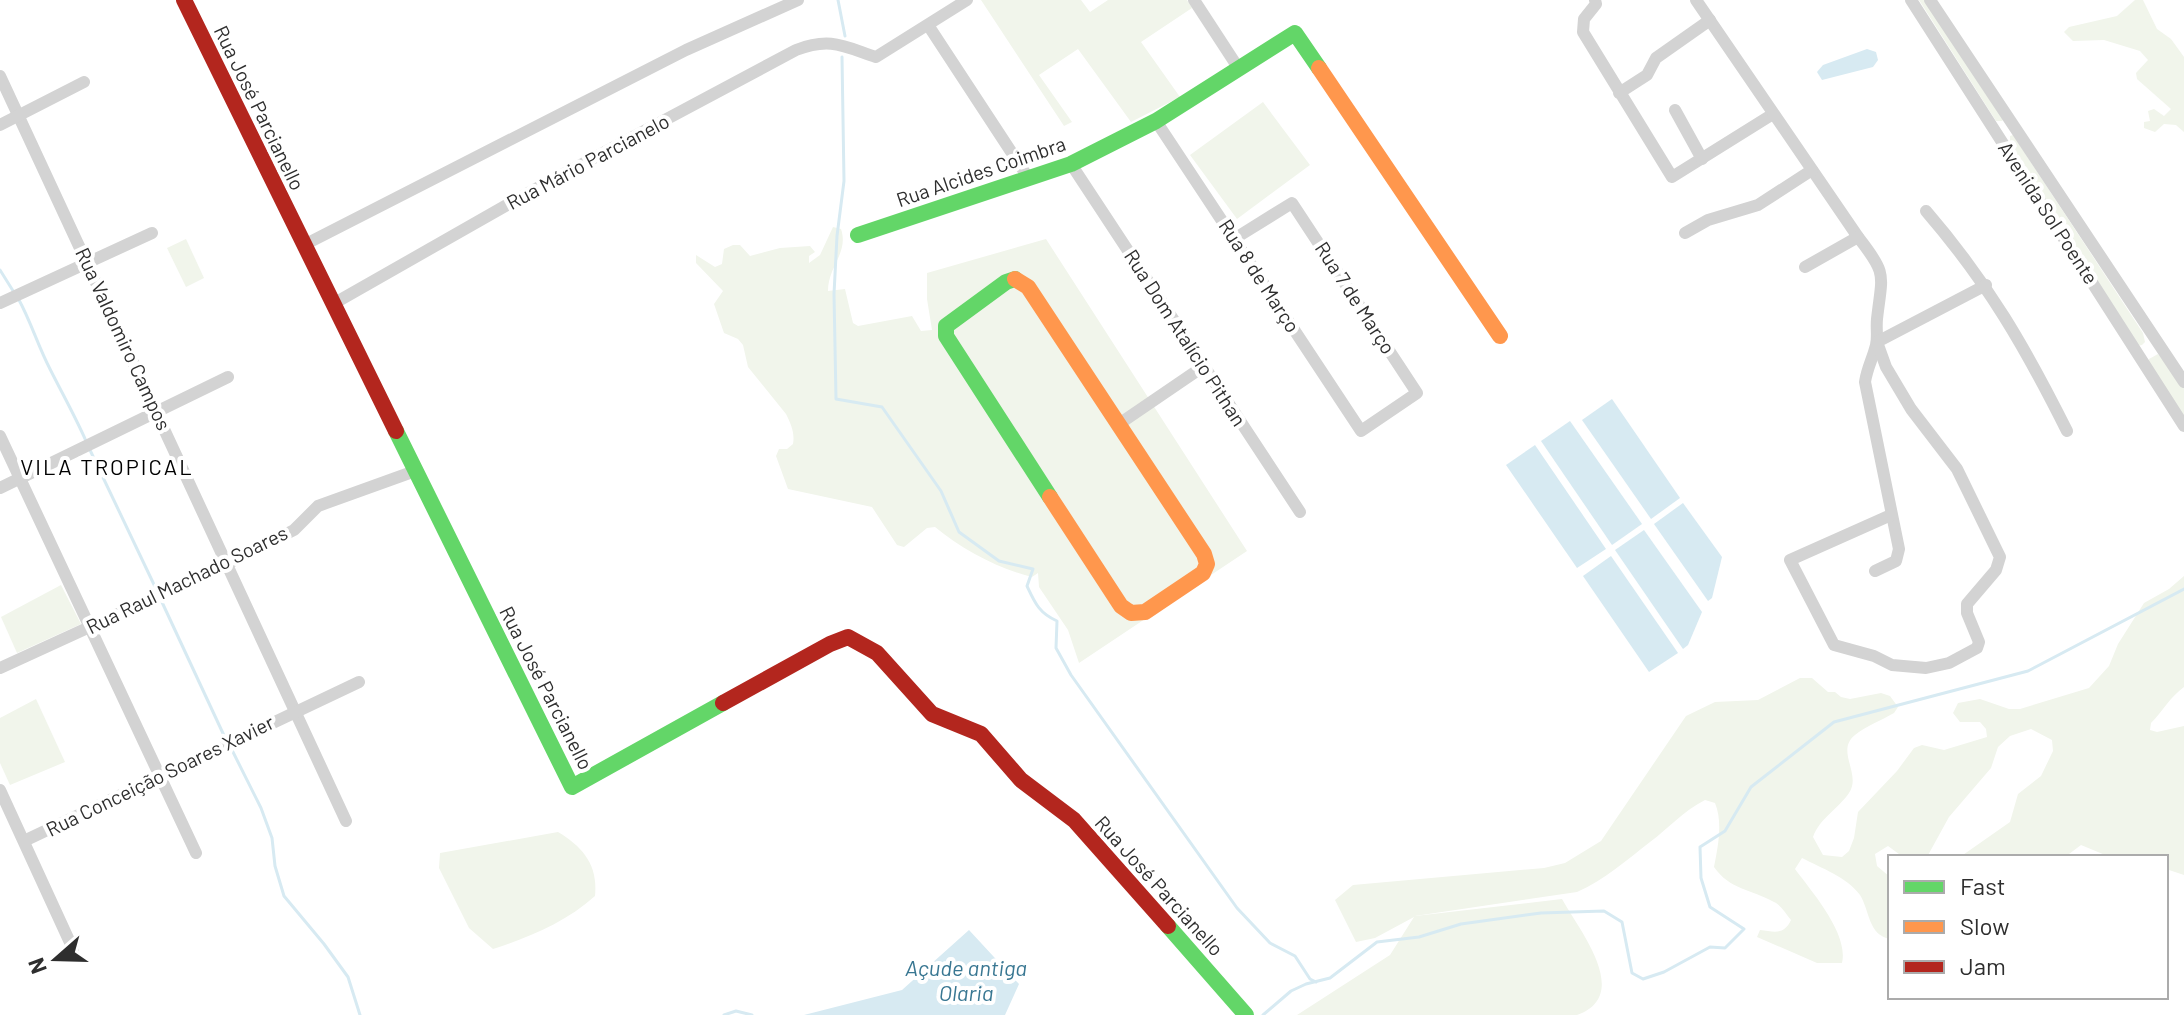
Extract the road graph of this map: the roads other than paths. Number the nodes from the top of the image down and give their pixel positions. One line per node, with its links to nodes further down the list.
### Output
1 (184, 0): 32 (street, Rua José Parcianello)
2 (798, 0): 32 (street)
3 (967, 0): 10 (street)
4 (1194, 0): 11 (street)
5 (1595, 0): 14 (street)
6 (1696, 0): 9 (street)
7 (1911, 0): 21 (street, Avenida Sol Poente)
8 (1930, 0): 19 (street, Avenida Sol Poente)
9 (1710, 20): 14 (street); 16 (street)
10 (928, 25): 25 (street); 37 (street, Rua Mário Parcianelo)
11 (1239, 69): 18 (street, Rua Alcides Coimbra); 38 (street, Rua Alcides Coimbra)
12 (0, 76): 17 (street, Rua Valdomiro Campos)
13 (84, 82): 17 (street)
14 (1619, 93): 22 (street)
15 (1675, 110): 22 (street)
16 (1773, 114): 22 (street); 24 (street)
17 (19, 116): 20 (street); 33 (street, Rua Valdomiro Campos)
18 (1156, 121): 23 (street, Rua Alcides Coimbra); 31 (street, Rua 8 de Março)
19 (2012, 124): 21 (street); 39 (street, Avenida Sol Poente)
20 (0, 125)
21 (1996, 132): 41 (street, Avenida Sol Poente)
22 (1702, 159)
23 (1071, 164): 25 (street, Rua Alcides Coimbra); 42 (street, Rua Dom Atalício Pithan)
24 (1812, 170): 28 (street); 30 (street)
25 (1029, 179): 29 (street, Rua Alcides Coimbra)
26 (1926, 211): 35 (street)
27 (152, 233): 33 (street)
28 (1685, 233)
29 (858, 235)
30 (1858, 237): 34 (street); 40 (street)
31 (1234, 239): 48 (street, Rua 8 de Março); 48 (street, Rua 7 de Março)
32 (304, 245): 37 (street, Rua José Parcianello)
33 (88, 263): 36 (street); 45 (street, Rua Valdomiro Campos)
34 (1805, 267)
35 (1986, 285): 40 (street); 49 (street)
36 (0, 303)
37 (333, 304): 51 (street, Rua José Parcianello)
38 (1500, 336)
39 (2156, 339): 41 (street); 44 (street, Avenida Sol Poente)
40 (1877, 342): 55 (street); 55 (street)
41 (2137, 353): 47 (street, Avenida Sol Poente)
42 (1204, 366): 46 (street); 54 (street, Rua Dom Atalício Pithan)
43 (228, 377): 45 (street)
44 (2184, 382)
45 (157, 414): 52 (street); 56 (street, Rua Valdomiro Campos)
46 (1119, 424): 46 (street)
47 (2184, 426)
48 (1361, 431)
49 (2067, 431)
50 (0, 436): 52 (street)
51 (415, 471): 56 (street, Rua Raul Machado Soares); 68 (street, Rua José Parcianello)
52 (20, 479): 53 (street); 58 (street)
53 (0, 488)
54 (1300, 512)
55 (1891, 515): 57 (street)
56 (227, 564): 58 (street, Rua Raul Machado Soares); 61 (street, Rua Valdomiro Campos)
57 (1875, 571)
58 (89, 627): 59 (street, Rua Raul Machado Soares); 62 (street)
59 (0, 668)
60 (359, 682): 61 (street, Rua Conceição Soares Xavier)
61 (296, 711): 62 (street, Rua Conceição Soares Xavier); 64 (street, Rua Valdomiro Campos)
62 (160, 776): 65 (street, Rua Conceição Soares Xavier); 66 (street)
63 (0, 790): 65 (street)
64 (346, 821)
65 (24, 841): 67 (street)
66 (196, 853)
67 (73, 949)
68 (1246, 1015)

